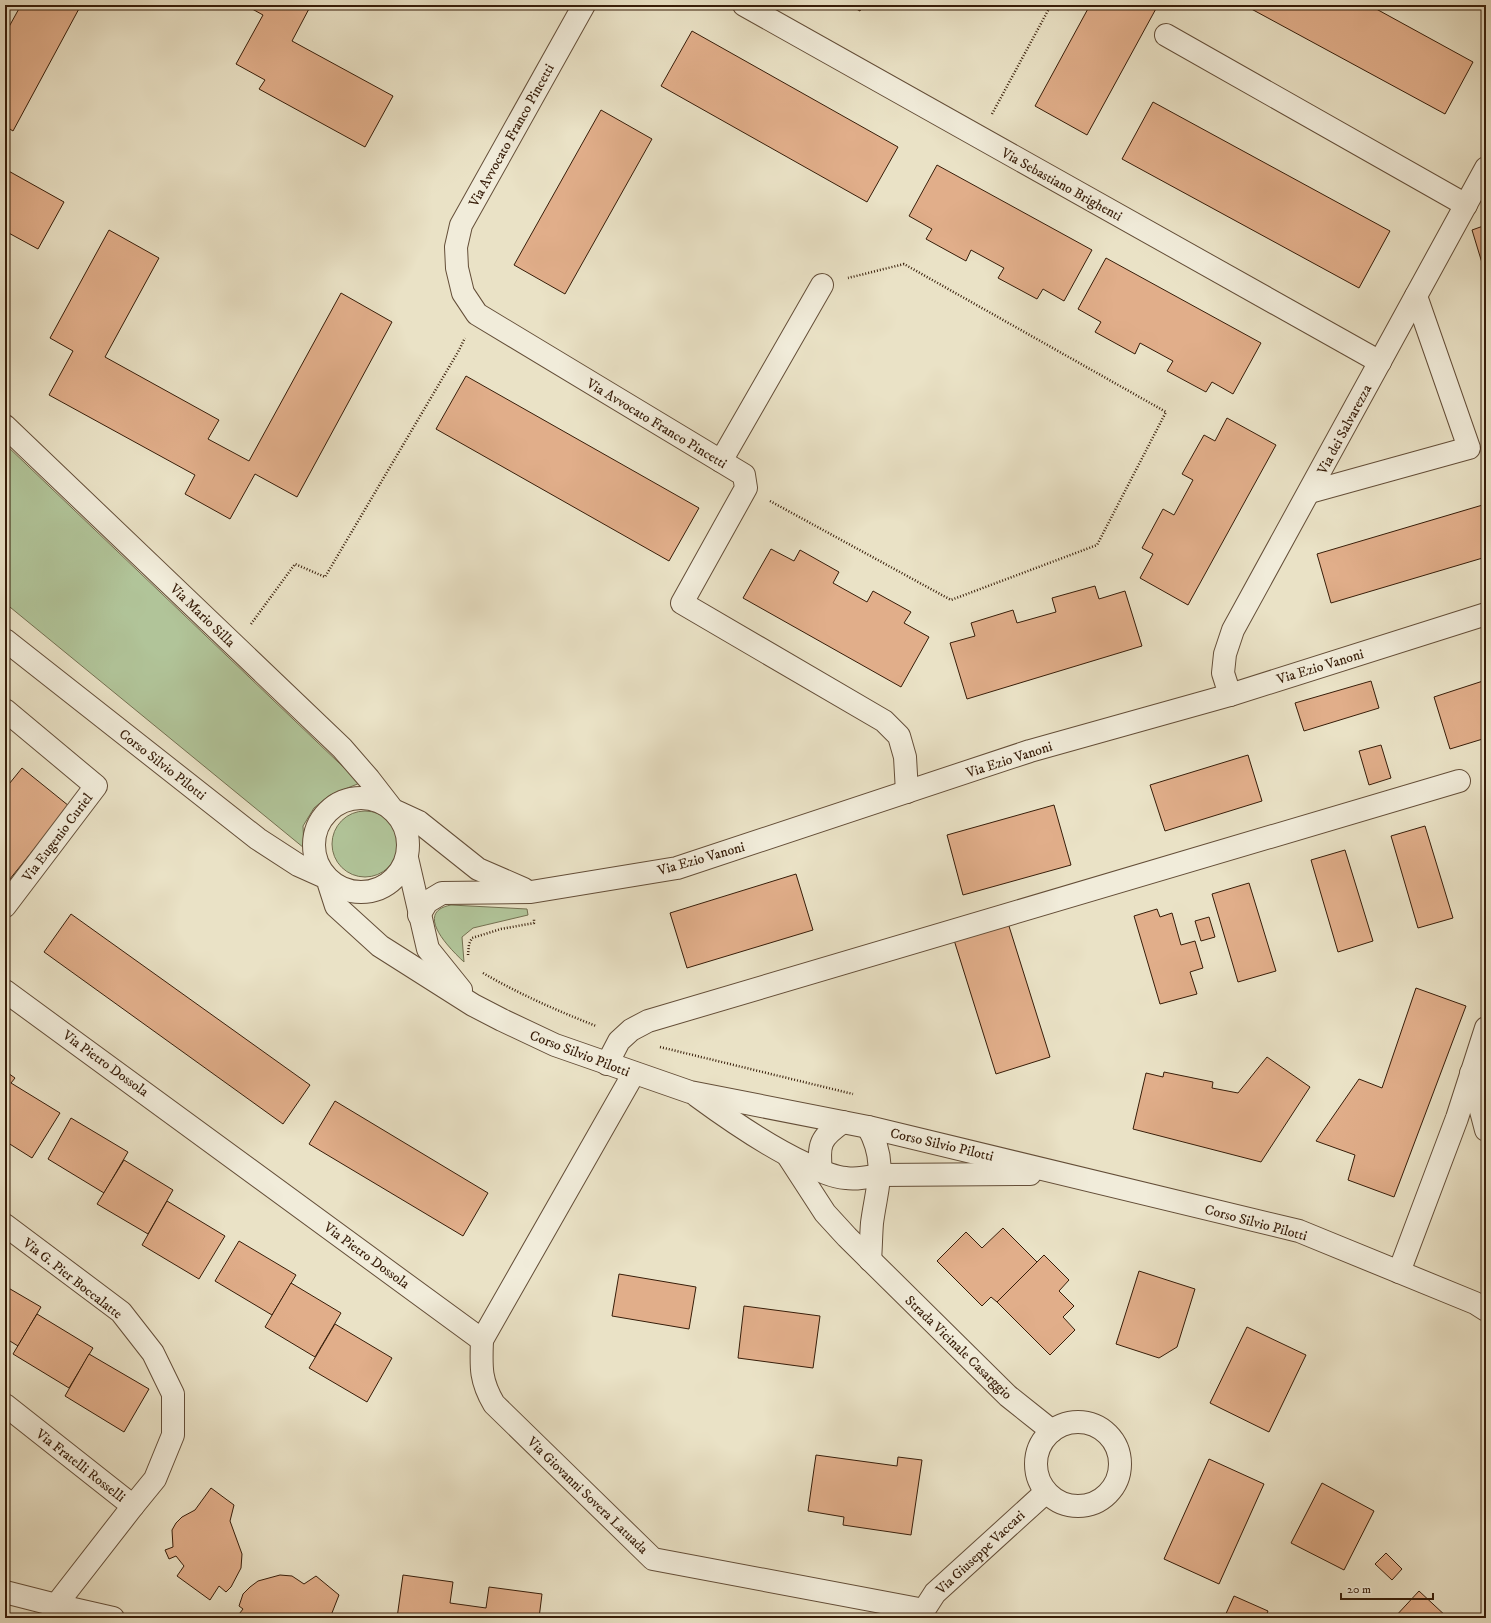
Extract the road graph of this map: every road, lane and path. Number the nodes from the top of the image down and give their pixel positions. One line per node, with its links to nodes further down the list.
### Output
1 (584, 5): 10 (street, Via Avvocato Franco Pincetti)
2 (744, 5): 5 (street, Via Sebastiano Brighenti)
3 (1051, 5): 5 (path)
4 (1166, 35): 7 (street)
5 (979, 137): 11 (street, Via Sebastiano Brighenti)
6 (1486, 168): 7 (street, Via dei Salvarezza)
7 (1466, 205): 9 (street, Via dei Salvarezza)
8 (822, 285): 14 (street); 15 (path)
9 (1416, 296): 11 (street, Via dei Salvarezza); 13 (street)
10 (477, 314): 14 (street, Via Avvocato Franco Pincetti); 19 (path)
11 (1380, 362): 16 (street, Via dei Salvarezza)
12 (5, 426): 19 (street, Via Mario Silla)
13 (1478, 446): 16 (street)
14 (721, 461): 15 (street, Via Avvocato Franco Pincetti)
15 (746, 488): 23 (street)
16 (1310, 492): 20 (street, Via dei Salvarezza)
17 (1486, 614): 20 (street, Via Ezio Vanoni)
18 (5, 640): 26 (street, Corso Silvio Pilotti)
19 (235, 646): 24 (street, Via Mario Silla)
20 (1230, 694): 23 (street, Via Ezio Vanoni)
21 (5, 710): 28 (street, Via Eugenio Curiel)
22 (1459, 781): 34 (street)
23 (907, 792): 27 (street, Via Ezio Vanoni)
24 (393, 810): 25 (street, Corso Silvio Pilotti); 26 (street, Corso Silvio Pilotti); 27 (street)
25 (407, 858): 26 (street, Corso Silvio Pilotti); 29 (street, Corso Silvio Pilotti)
26 (328, 878): 32 (street, Corso Silvio Pilotti)
27 (531, 892): 29 (street, Via Ezio Vanoni); 30 (path)
28 (5, 906)
29 (419, 915): 32 (street, Corso Silvio Pilotti)
30 (468, 957)
31 (5, 991): 49 (street, Via Pietro Dossola)
32 (473, 1005): 34 (street, Corso Silvio Pilotti)
33 (1486, 1028): 36 (street)
34 (607, 1064): 35 (street, Corso Silvio Pilotti)
35 (634, 1073): 37 (street, Corso Silvio Pilotti); 49 (street)
36 (1471, 1073): 40 (street); 47 (street)
37 (690, 1092): 38 (street, Corso Silvio Pilotti); 41 (street, Corso Silvio Pilotti)
38 (843, 1122): 39 (street, Corso Silvio Pilotti); 42 (street)
39 (868, 1127): 43 (street, Corso Silvio Pilotti); 44 (street, Corso Silvio Pilotti)
40 (1486, 1130)
41 (788, 1156): 42 (street, Corso Silvio Pilotti); 46 (street, Strada Vicinale Casarggio)
42 (821, 1171): 44 (street, Corso Silvio Pilotti)
43 (1063, 1173): 44 (street, Corso Silvio Pilotti); 47 (street, Corso Silvio Pilotti)
44 (880, 1175): 46 (street)
45 (5, 1225): 53 (street, Via G. Pier Boccalatte)
46 (870, 1260): 51 (street, Strada Vicinale Casarggio)
47 (1399, 1272): 48 (street, Corso Silvio Pilotti)
48 (1486, 1310)
49 (482, 1340): 56 (street, Via Giovanni Sovera Latuada)
50 (5, 1405): 53 (street, Via Fratelli Rosselli)
51 (1052, 1431): 52 (street); 52 (street)
52 (1046, 1492): 56 (street, Via Giuseppe Vaccari)
53 (133, 1506): 55 (street, Via Fratelli Rosselli)
54 (5, 1592): 55 (street)
55 (56, 1605): 57 (street)
56 (922, 1614)
57 (113, 1618)

